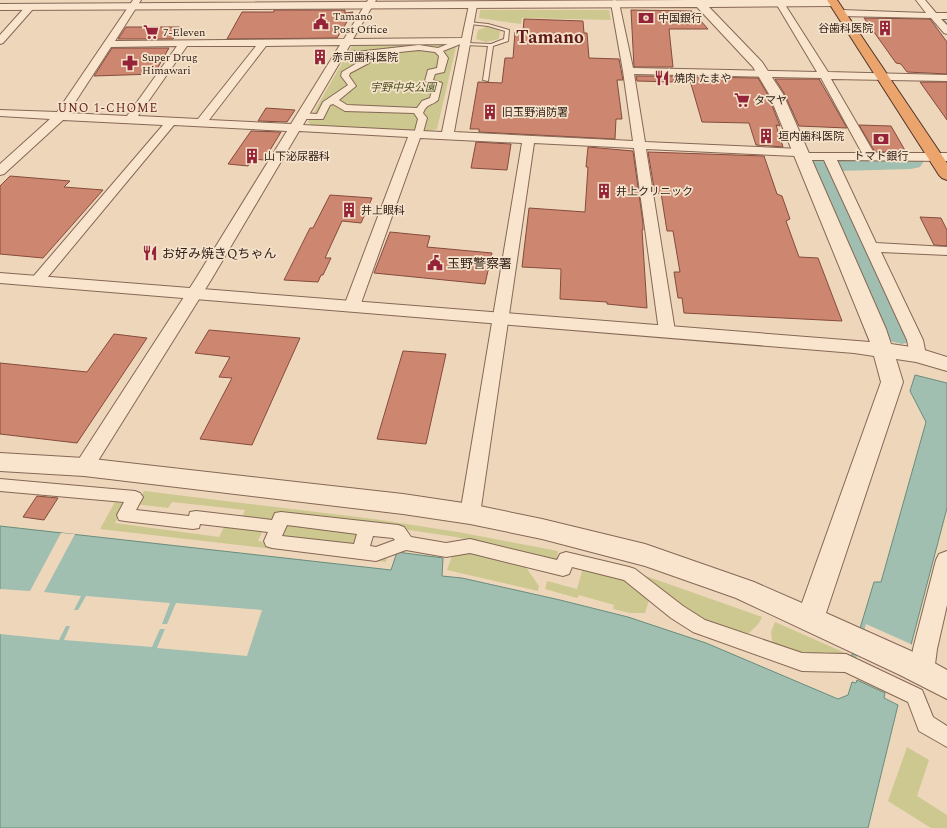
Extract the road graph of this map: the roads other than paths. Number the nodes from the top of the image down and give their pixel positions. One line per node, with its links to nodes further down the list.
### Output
1 (920, 0): 12 (street)
2 (728, 1): 3 (street); 4 (street)
3 (778, 1): 9 (street); 28 (street)
4 (698, 2): 7 (street); 27 (street)
5 (135, 3): 6 (street); 11 (street); 21 (street)
6 (371, 3): 8 (street); 17 (street)
7 (615, 3): 8 (street); 26 (street)
8 (473, 4): 14 (street)
9 (836, 5): 12 (street); 29 (highway)
10 (0, 7): 11 (street)
11 (30, 7): 16 (street)
12 (933, 15): 13 (street); 15 (street)
13 (947, 16)
14 (470, 23): 18 (street); 22 (lane)
15 (947, 31)
16 (0, 40)
17 (347, 42): 18 (street); 20 (street); 24 (street)
18 (464, 42): 22 (lane); 23 (street); 42 (street)
19 (184, 43): 20 (street); 21 (street); 37 (street)
20 (263, 43): 39 (street)
21 (107, 44): 35 (street)
22 (491, 45): 31 (lane)
23 (438, 51): 25 (street); 33 (street)
24 (340, 53): 25 (street); 36 (street)
25 (367, 54): 32 (street)
26 (628, 71): 27 (street); 44 (street)
27 (764, 74): 28 (street); 45 (street)
28 (824, 75): 29 (street); 46 (street)
29 (882, 76): 30 (street); 47 (highway)
30 (947, 78)
31 (486, 80)
32 (333, 100): 33 (street); 36 (street)
33 (419, 111): 41 (street)
34 (0, 113): 35 (street)
35 (60, 116): 37 (street); 49 (street)
36 (302, 116): 40 (street)
37 (130, 120): 38 (street)
38 (171, 122): 39 (street); 54 (street)
39 (201, 123): 40 (street)
40 (295, 128): 41 (street); 55 (street)
41 (417, 134): 42 (street); 56 (street)
42 (447, 136): 43 (street)
43 (529, 139): 44 (street); 57 (street)
44 (639, 145): 45 (street); 58 (street)
45 (801, 155): 48 (street); 59 (street)
46 (870, 156): 47 (street); 48 (street)
47 (941, 157): 50 (highway)
48 (831, 161): 51 (street)
49 (0, 171)
50 (947, 175)
51 (872, 247): 52 (street); 60 (street)
52 (947, 251)
53 (0, 278): 54 (street)
54 (37, 281): 55 (street)
55 (194, 293): 56 (street); 63 (street)
56 (352, 306): 57 (street)
57 (502, 318): 58 (street); 65 (street)
58 (667, 331): 59 (street)
59 (883, 349): 60 (street); 71 (street)
60 (918, 355): 61 (street)
61 (947, 364)
62 (0, 462): 63 (street)
63 (84, 467): 65 (street)
64 (0, 484): 66 (street)
65 (470, 514): 71 (street)
66 (278, 527): 67 (street); 69 (street)
67 (367, 528): 68 (street); 69 (street)
68 (406, 543): 69 (street); 72 (street)
69 (360, 551)
70 (947, 560): 73 (street)
71 (810, 620): 72 (street)
72 (853, 653): 73 (street)
73 (912, 676): 74 (street); 75 (street)
74 (947, 685)
75 (947, 737)

